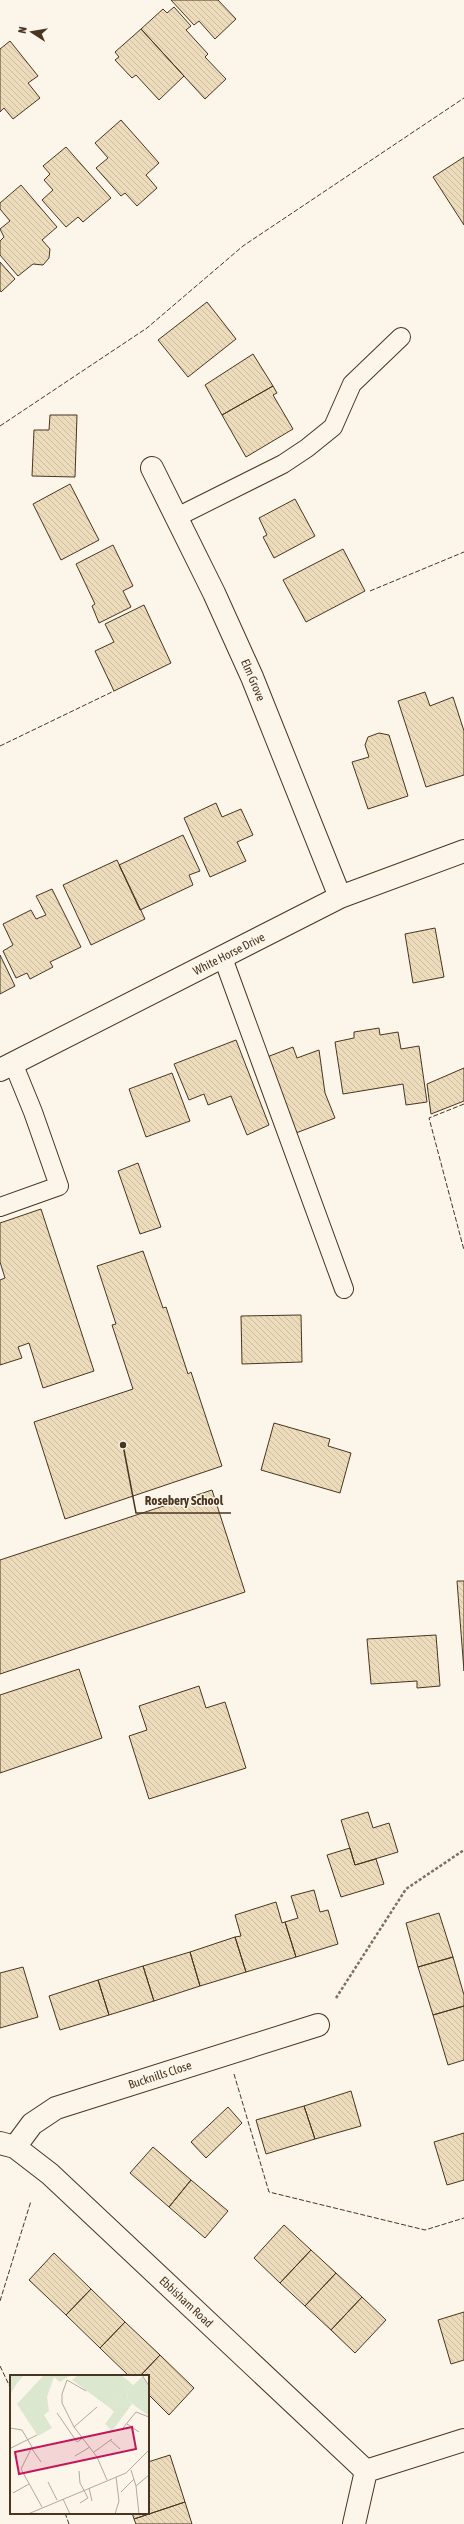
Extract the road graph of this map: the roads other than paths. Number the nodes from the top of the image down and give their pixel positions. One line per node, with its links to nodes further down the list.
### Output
1 (401, 338): 3 (lane)
2 (152, 468): 3 (street, Elm Grove)
3 (176, 518): 5 (street, Elm Grove)
4 (464, 851): 5 (street, White Horse Drive)
5 (340, 897): 6 (street, White Horse Drive)
6 (223, 958): 7 (street, White Horse Drive); 9 (lane)
7 (6, 1067): 8 (lane)
8 (0, 1206)
9 (344, 1289)
10 (318, 2025): 11 (street, Bucknills Close)
11 (7, 2145): 13 (street, Ebbisham Road)
12 (464, 2440): 13 (street)
13 (366, 2471): 14 (street)
14 (354, 2524)

